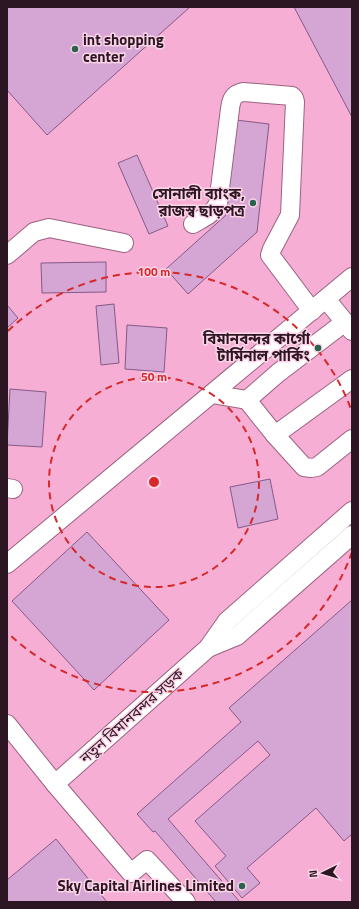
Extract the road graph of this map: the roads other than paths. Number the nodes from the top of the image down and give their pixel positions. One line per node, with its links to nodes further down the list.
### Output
1 (193, 224): 6 (lane)
2 (124, 243): 3 (lane)
3 (7, 255)
4 (352, 277): 5 (lane)
5 (326, 299): 6 (lane); 7 (lane)
6 (312, 311): 9 (lane)
7 (348, 326): 10 (lane)
8 (352, 379): 11 (lane)
9 (212, 394): 10 (lane); 15 (lane)
10 (247, 400): 11 (lane)
11 (275, 436): 12 (lane)
12 (352, 439)
13 (352, 511): 16 (lane, নতুন বিমানবন্দর সড়ক)
14 (352, 535): 16 (lane, নতুন বিমানবন্দর সড়ক)
15 (7, 564)
16 (208, 648): 18 (lane, নতুন বিমানবন্দর সড়ক)
17 (7, 724): 18 (lane)
18 (55, 784): 19 (lane)
19 (186, 902)

